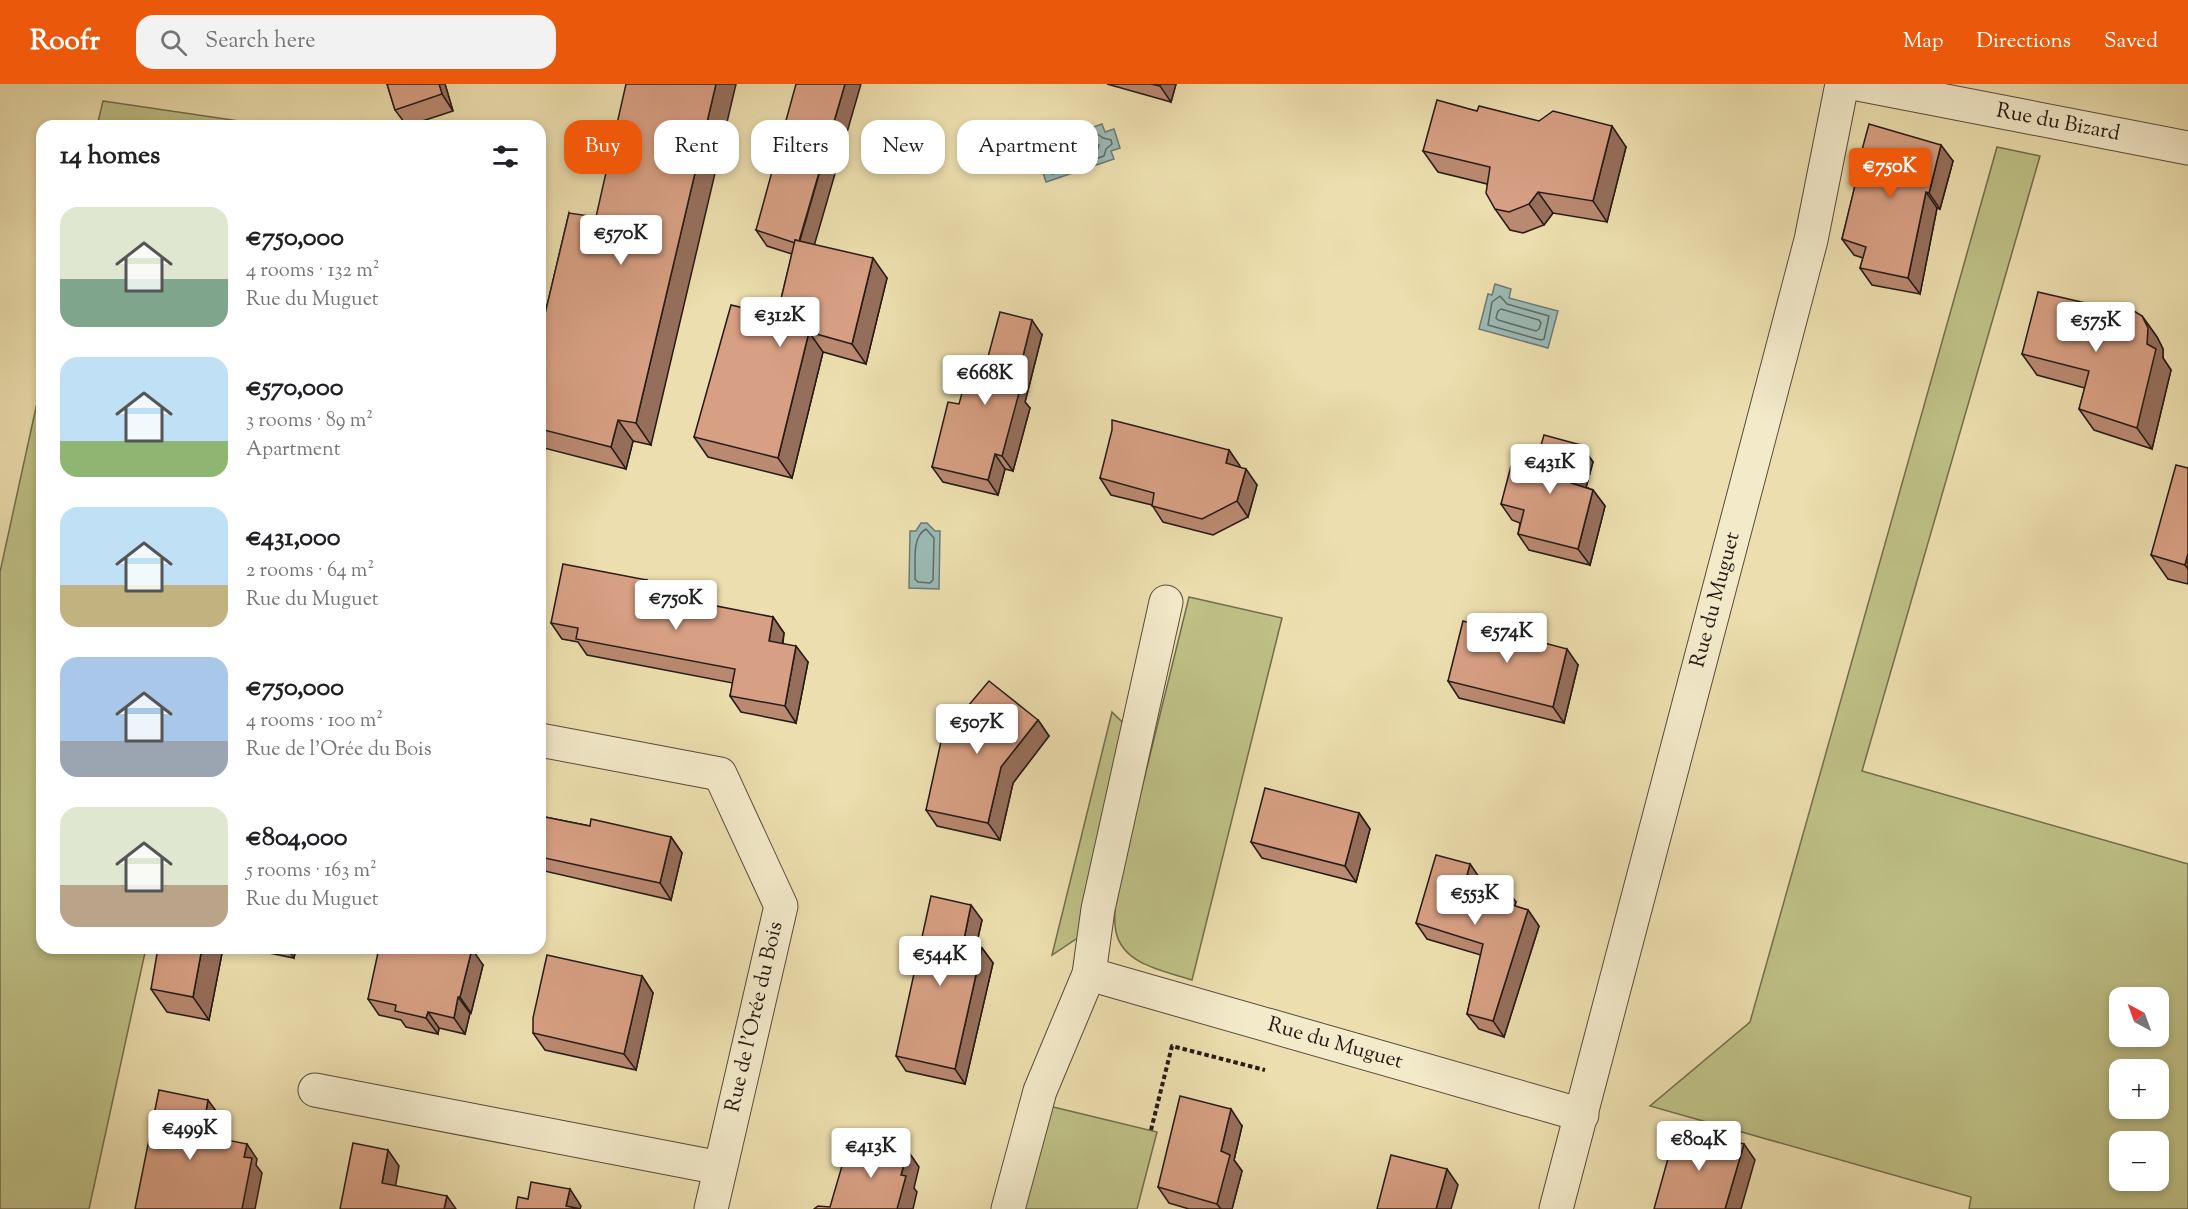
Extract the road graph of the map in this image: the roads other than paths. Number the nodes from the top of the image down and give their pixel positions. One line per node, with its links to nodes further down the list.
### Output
1 (1842, 84): 8 (street, Rue du Muguet)
2 (1858, 84): 3 (street, Rue du Bizard)
3 (2188, 148)
4 (1166, 602): 6 (street)
5 (546, 741): 9 (street, Rue de l'Orée du Bois)
6 (1089, 974): 8 (street, Rue du Muguet); 11 (street)
7 (315, 1090): 9 (street)
8 (1582, 1115): 12 (street, Rue du Muguet)
9 (720, 1168): 10 (street, Rue de l'Orée du Bois)
10 (711, 1209)
11 (1008, 1209)
12 (1556, 1209)

